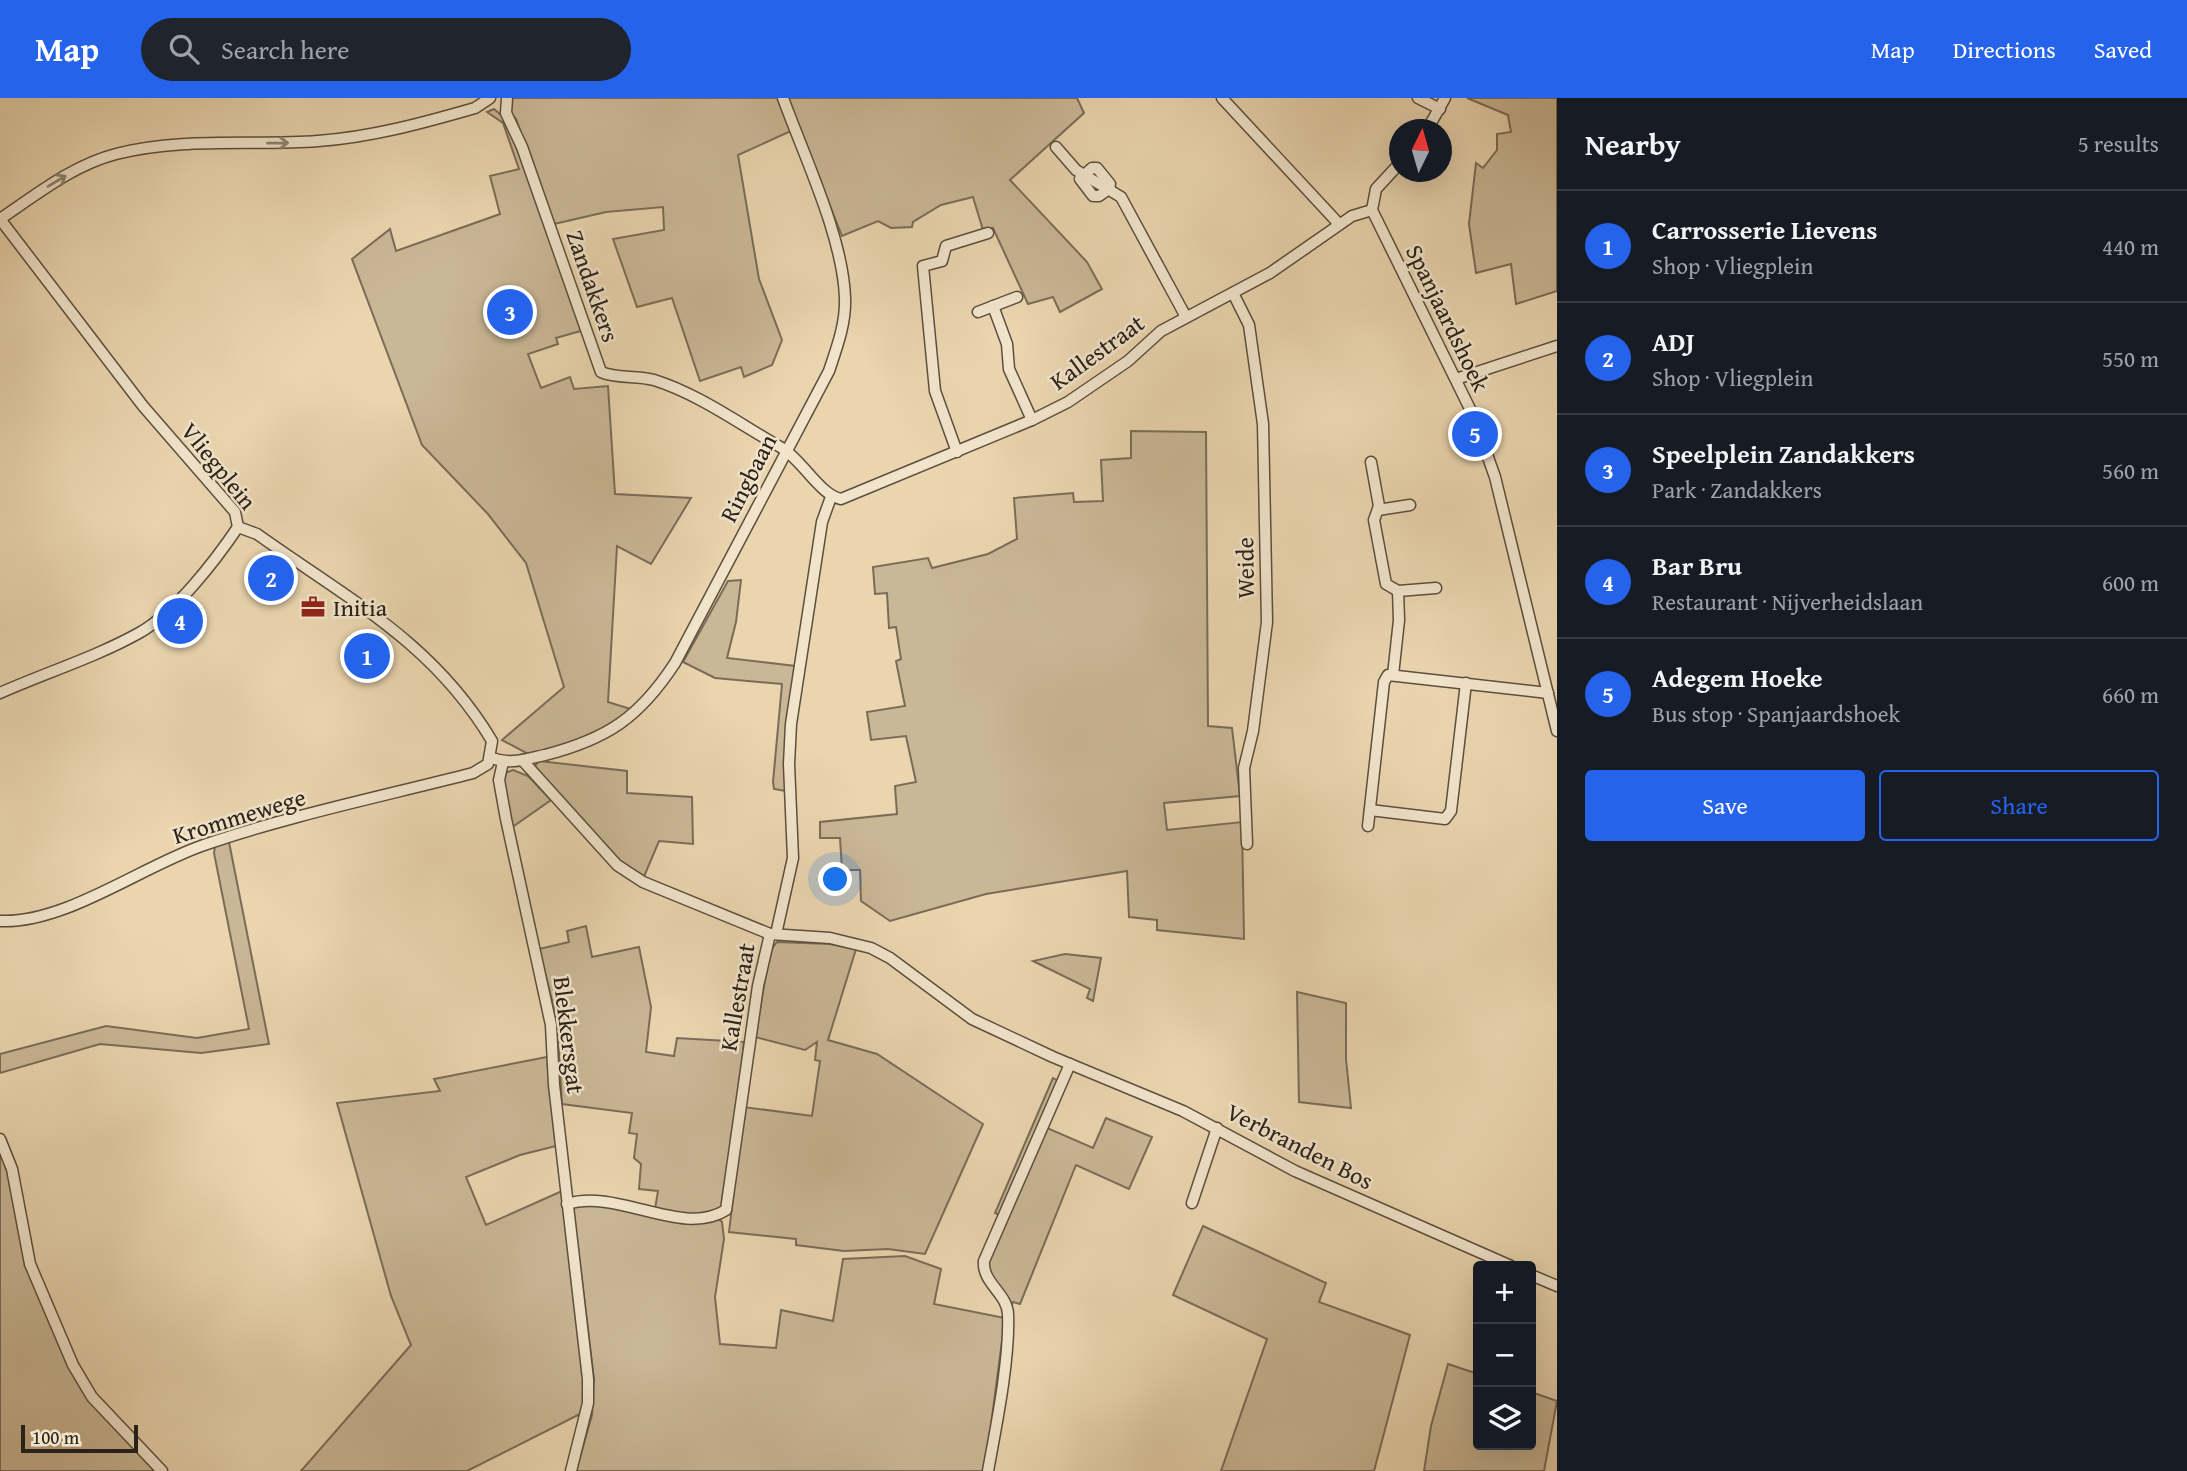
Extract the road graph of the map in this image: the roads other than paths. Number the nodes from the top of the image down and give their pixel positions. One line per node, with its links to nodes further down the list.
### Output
1 (490, 98): 11 (street, one-way to 1)
2 (783, 98): 22 (street, Ringbaan)
3 (1222, 98): 12 (street)
4 (1418, 98): 6 (street)
5 (506, 101): 22 (street, Zandakkers)
6 (1442, 103): 7 (street)
7 (1433, 119)
8 (1056, 147): 18 (street)
9 (1389, 175): 10 (street)
10 (1372, 210): 12 (street, Kallestraat); 20 (street, Spanjaardshoek)
11 (0, 219): 28 (street, Vliegplein)
12 (1339, 224): 14 (street, Kallestraat)
13 (988, 233): 23 (street)
14 (1233, 293): 18 (street, Kallestraat); 41 (street, Weide)
15 (1017, 297): 16 (street)
16 (993, 306): 17 (street); 21 (street)
17 (978, 312)
18 (1186, 317): 21 (street, Kallestraat)
19 (1557, 346): 20 (street)
20 (1456, 379): 34 (street, Spanjaardshoek)
21 (1032, 420): 23 (street, Kallestraat)
22 (786, 450): 25 (street); 37 (street, Ringbaan)
23 (957, 452): 25 (street, Kallestraat)
24 (1371, 462): 27 (street)
25 (831, 497): 43 (street, Kallestraat)
26 (1410, 505): 27 (street)
27 (1378, 510): 30 (street)
28 (238, 527): 33 (street); 36 (street, Vliegplein)
29 (1436, 588): 30 (street)
30 (1398, 591): 31 (street)
31 (1393, 676): 32 (street); 39 (street)
32 (1466, 683): 34 (street); 39 (street)
33 (0, 693)
34 (1548, 693): 35 (street, Spanjaardshoek)
35 (1557, 731)
36 (492, 758): 38 (street, Ringbaan); 42 (street, Krommewege)
37 (523, 761): 38 (street, Ringbaan); 43 (street, Kallestraat)
38 (503, 762): 48 (street, Blekkersgat)
39 (1370, 810): 40 (street)
40 (1368, 826)
41 (1247, 844)
42 (0, 921)
43 (773, 934): 44 (street, Verbranden Bos); 48 (street, Kallestraat)
44 (1070, 1064): 45 (street, Verbranden Bos); 54 (street)
45 (1217, 1128): 47 (street); 49 (street, Verbranden Bos)
46 (0, 1139): 52 (street)
47 (1192, 1203)
48 (567, 1204): 53 (street, Blekkersgat)
49 (1500, 1261)
50 (1536, 1277): 51 (street)
51 (1557, 1286)
52 (162, 1471)
53 (571, 1471)
54 (988, 1471)

